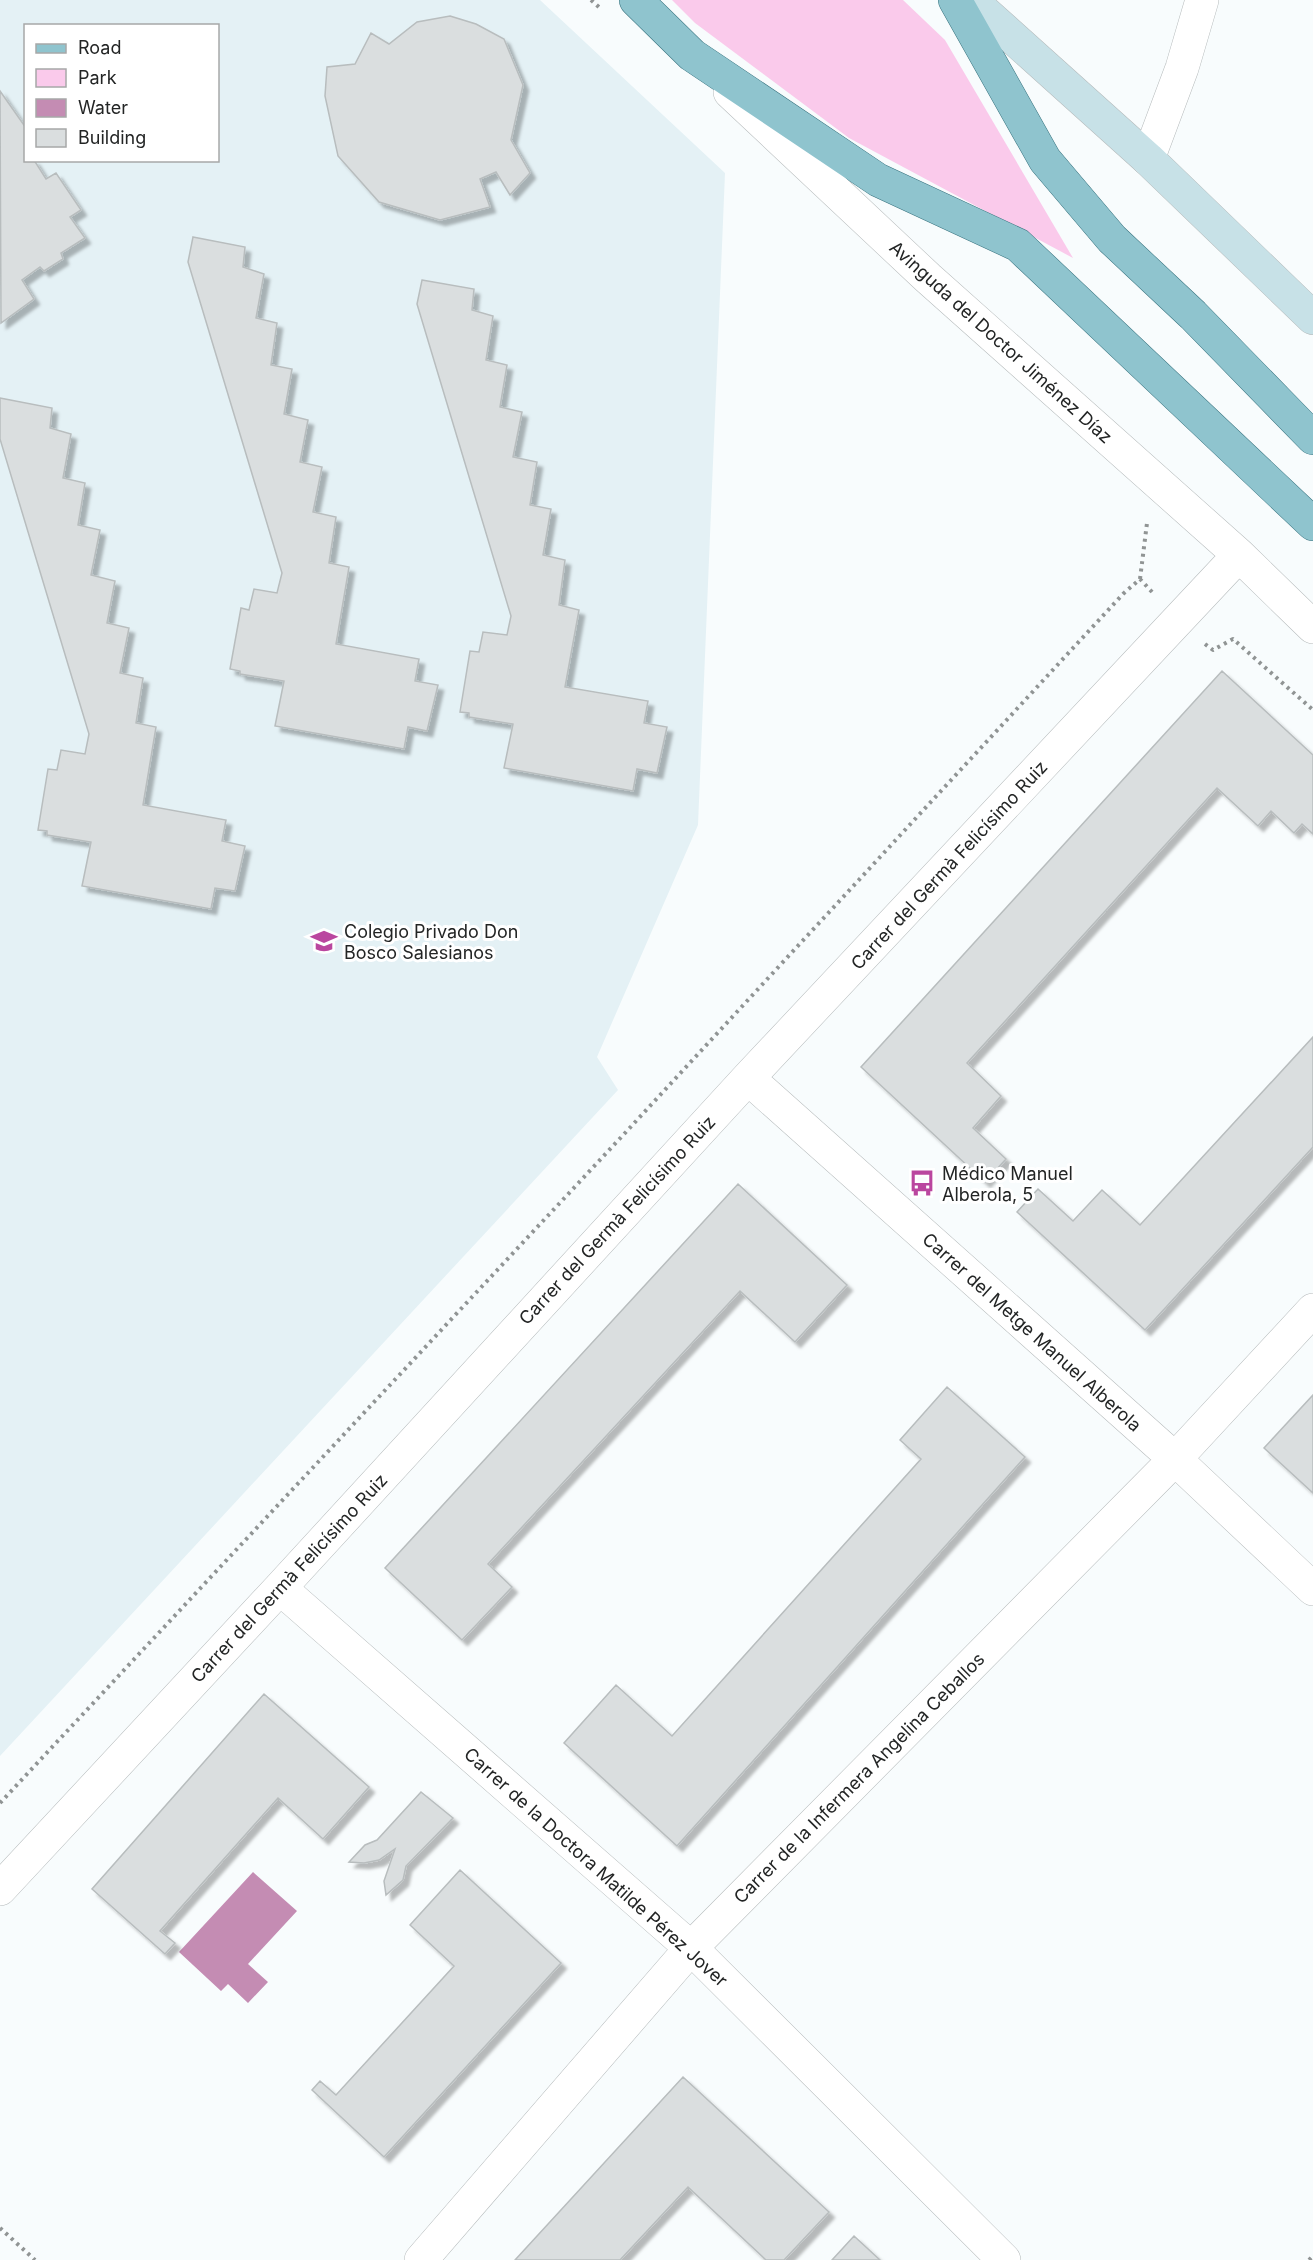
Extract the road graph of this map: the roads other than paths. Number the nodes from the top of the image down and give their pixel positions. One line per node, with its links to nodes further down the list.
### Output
1 (636, 0): 5 (main road, Avinguda del Doctor Jiménez Díaz)
2 (954, 0): 8 (main road)
3 (971, 0): 6 (street)
4 (1202, 0): 6 (street)
5 (692, 56): 9 (main road, Avinguda del Doctor Jiménez Díaz); 10 (street, Avinguda del Doctor Jiménez Díaz)
6 (1148, 159): 7 (street)
7 (1313, 318)
8 (1313, 438)
9 (1313, 524)
10 (1239, 555): 11 (street, Avinguda del Doctor Jiménez Díaz); 12 (street, Carrer del Germà Felicísimo Ruiz)
11 (1313, 627)
12 (748, 1078): 14 (street, Carrer del Metge Manuel Alberola); 15 (street, Carrer del Germà Felicísimo Ruiz)
13 (1313, 1311): 14 (street, Carrer de la Infermera Angelina Ceballos)
14 (1175, 1459): 16 (street, Carrer del Metge Manuel Alberola); 18 (street, Carrer de la Infermera Angelina Ceballos)
15 (280, 1588): 17 (street, Carrer del Germà Felicísimo Ruiz); 18 (street, Carrer de la Doctora Matilde Pérez Jover)
16 (1313, 1589)
17 (0, 1889)
18 (691, 1948): 19 (street, Carrer de la Infermera Angelina Ceballos); 20 (street, Carrer de la Doctora Matilde Pérez Jover)
19 (422, 2260)
20 (1004, 2260)

